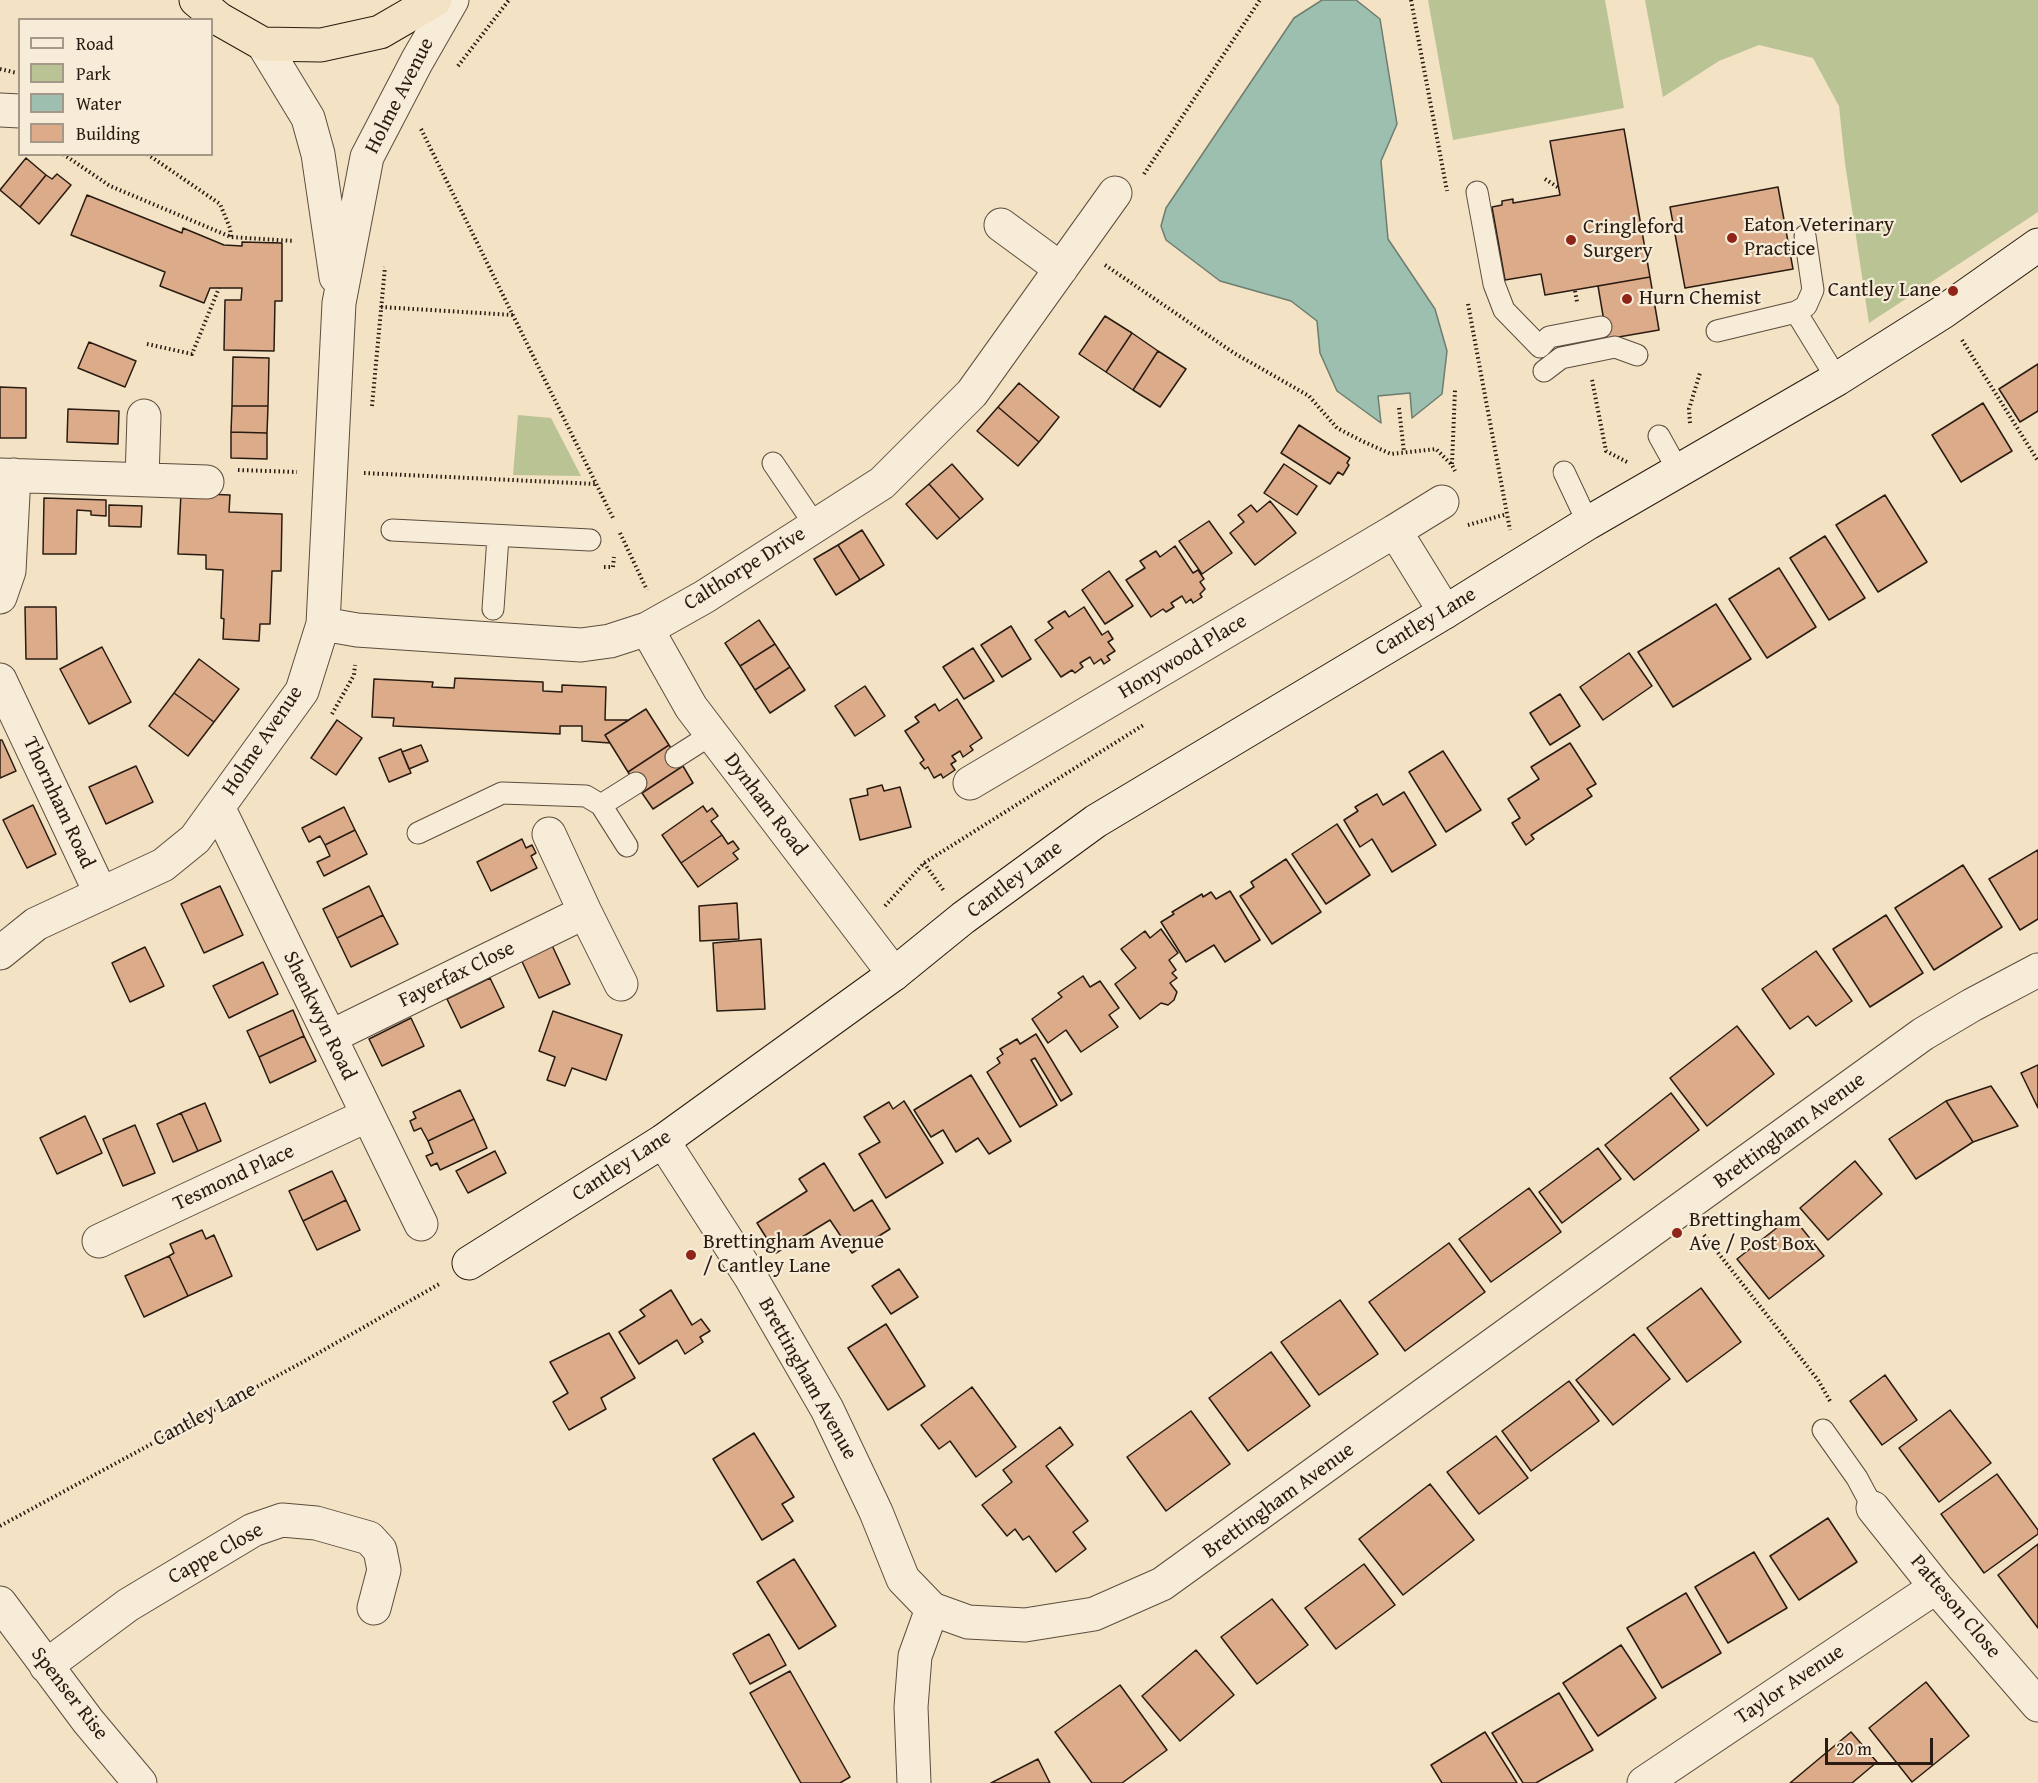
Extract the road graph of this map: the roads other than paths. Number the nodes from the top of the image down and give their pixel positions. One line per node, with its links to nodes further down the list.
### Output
1 (196, 0): 4 (highway)
2 (435, 0): 4 (highway)
3 (452, 0): 13 (street, Holme Avenue)
4 (263, 44): 13 (street, Holme Avenue)
5 (0, 110): 6 (street)
6 (18, 111)
7 (1477, 192): 15 (lane)
8 (1115, 193): 12 (street, Calthorpe Drive)
9 (1001, 225): 12 (street)
10 (1804, 236): 14 (lane)
11 (2038, 245): 19 (street, Cantley Lane)
12 (1070, 258): 30 (street, Calthorpe Drive)
13 (339, 303): 38 (street, Holme Avenue)
14 (1796, 312): 16 (lane); 19 (lane)
15 (1601, 327)
16 (1718, 331)
17 (1636, 354): 18 (lane)
18 (1544, 371)
19 (1837, 379): 24 (street, Cantley Lane)
20 (144, 416): 26 (street)
21 (1659, 436): 24 (lane)
22 (773, 463): 30 (lane)
23 (1564, 472): 29 (lane)
24 (1679, 472): 29 (street, Cantley Lane)
25 (7, 475): 26 (street); 35 (street)
26 (142, 480): 27 (street)
27 (207, 482)
28 (1453, 510): 32 (street, Honywood Place)
29 (1588, 523): 37 (street, Cantley Lane)
30 (815, 525): 39 (street, Calthorpe Drive)
31 (392, 530): 33 (lane)
32 (1395, 531): 37 (street); 44 (street, Honywood Place)
33 (498, 537): 34 (lane); 36 (lane)
34 (590, 540)
35 (0, 597)
36 (493, 609)
37 (1445, 612): 54 (street, Cantley Lane)
38 (323, 624): 39 (street, Calthorpe Drive); 46 (street, Holme Avenue)
39 (647, 629): 41 (street, Dynham Road)
40 (0, 680): 50 (street, Thornham Road)
41 (712, 734): 42 (lane); 54 (street, Dynham Road)
42 (676, 757)
43 (636, 783): 45 (lane)
44 (970, 783)
45 (601, 806): 47 (lane); 49 (lane)
46 (218, 807): 50 (street, Holme Avenue); 56 (street, Shenkwyn Road)
47 (418, 833)
48 (549, 834): 51 (street)
49 (627, 846)
50 (101, 894): 52 (street, Holme Avenue)
51 (585, 912): 55 (street); 56 (street, Fayerfax Close)
52 (0, 953)
53 (2038, 970): 67 (street, Brettingham Avenue)
54 (894, 974): 58 (street, Cantley Lane)
55 (621, 984)
56 (330, 1037): 57 (street, Shenkwyn Road)
57 (368, 1115): 59 (street, Shenkwyn Road); 60 (street, Tesmond Place)
58 (663, 1141): 61 (street, Cantley Lane); 67 (street, Brettingham Avenue)
59 (421, 1224)
60 (99, 1241)
61 (469, 1263)
62 (1823, 1430): 63 (lane)
63 (1873, 1508): 64 (street, Patteson Close)
64 (1936, 1587): 69 (street, Patteson Close); 72 (street, Taylor Avenue)
65 (0, 1603): 68 (street, Spenser Rise)
66 (374, 1608): 68 (street, Cappe Close)
67 (932, 1609): 71 (street)
68 (46, 1666): 70 (street, Spenser Rise)
69 (2038, 1705)
70 (140, 1783)
71 (914, 1783)
72 (1644, 1783)

